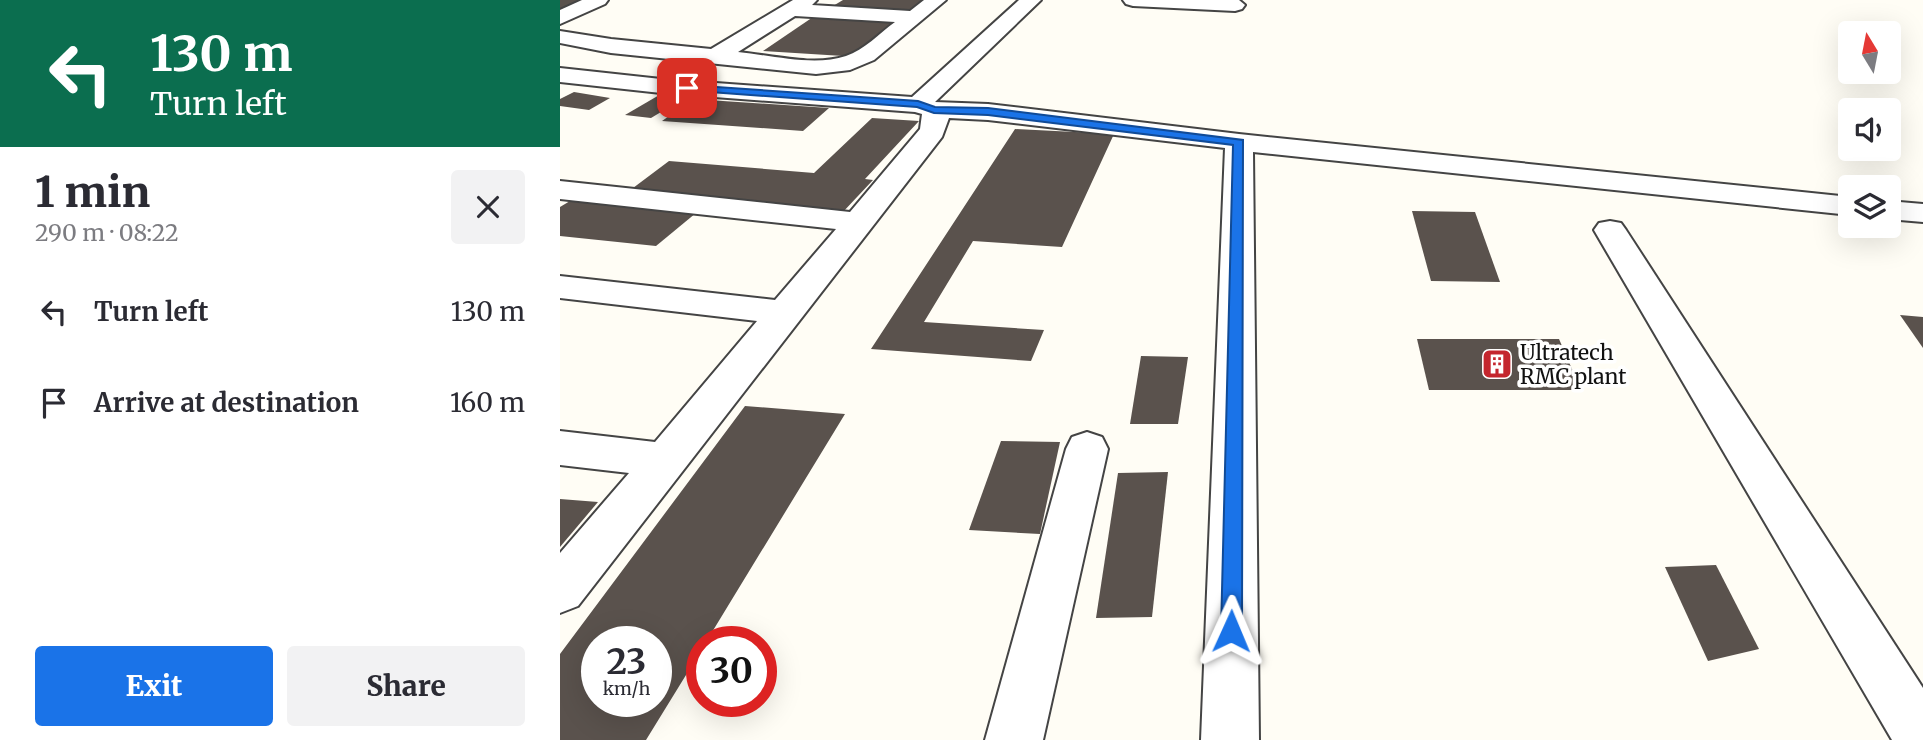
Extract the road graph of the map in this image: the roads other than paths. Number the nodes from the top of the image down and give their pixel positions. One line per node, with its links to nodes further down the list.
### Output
1 (598, 0): 8 (street)
2 (936, 0): 7 (street)
3 (1031, 0): 13 (street)
4 (1133, 0): 6 (street)
5 (799, 5): 7 (street); 11 (street)
6 (1235, 5)
7 (914, 17): 11 (street)
8 (560, 18)
9 (560, 37): 10 (street)
10 (611, 46): 11 (street); 12 (street)
11 (716, 56)
12 (560, 73): 13 (street)
13 (926, 107): 14 (street); 19 (street)
14 (1239, 142): 16 (street); 29 (street)
15 (560, 190): 19 (street)
16 (1838, 205)
17 (1901, 211): 18 (street)
18 (1923, 213)
19 (859, 222): 22 (street)
20 (1609, 230): 27 (street)
21 (560, 287): 22 (street)
22 (785, 313): 25 (street)
23 (560, 448): 25 (street)
24 (1087, 449): 28 (street)
25 (667, 460): 26 (street)
26 (560, 590)
27 (1923, 738)
28 (1014, 740)
29 (1230, 740)

